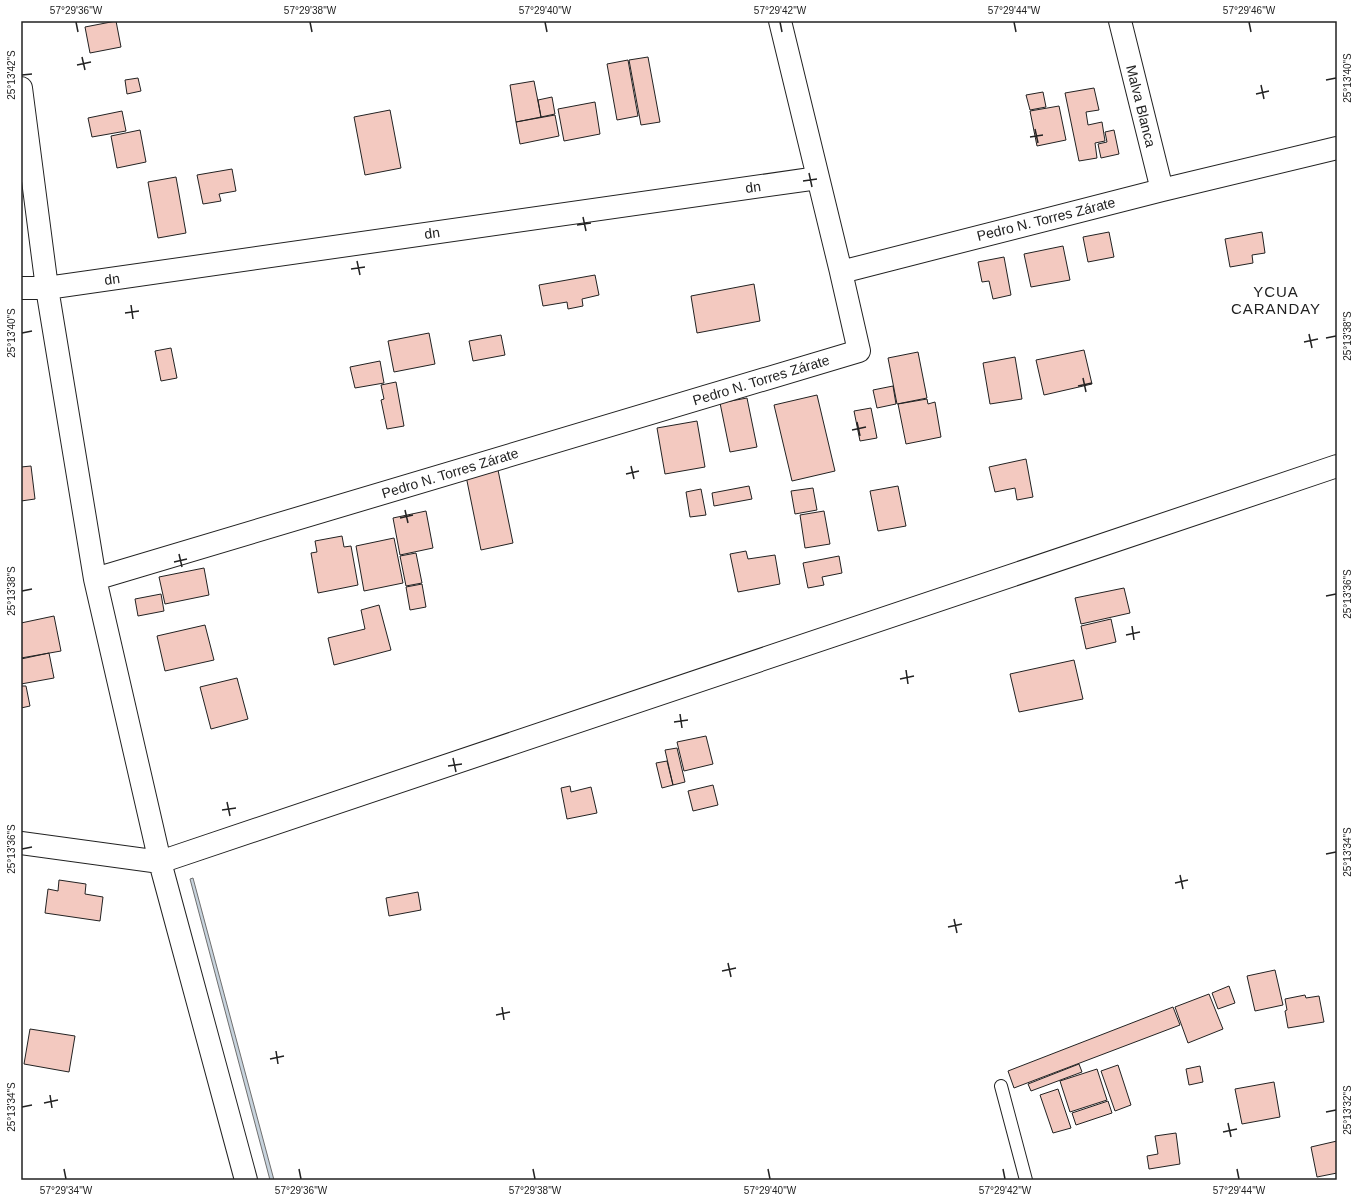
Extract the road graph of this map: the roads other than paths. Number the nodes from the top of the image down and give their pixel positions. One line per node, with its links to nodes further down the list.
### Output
1 (780, 21): 5 (street)
2 (1120, 21): 6 (street, Malva Blanca)
3 (21, 88): 9 (street)
4 (1337, 148): 6 (street, Pedro N. Torres Zárate)
5 (818, 178): 7 (street); 9 (street, dn)
6 (1162, 190): 7 (street, Pedro N. Torres Zárate)
7 (841, 272): 11 (street, Pedro N. Torres Zárate)
8 (21, 288): 9 (street, dn)
9 (47, 288): 11 (street)
10 (1337, 466): 13 (street)
11 (95, 579): 13 (street)
12 (21, 843): 13 (street)
13 (160, 862): 15 (street)
14 (1001, 1086): 16 (lane)
15 (246, 1180)
16 (1026, 1180)

